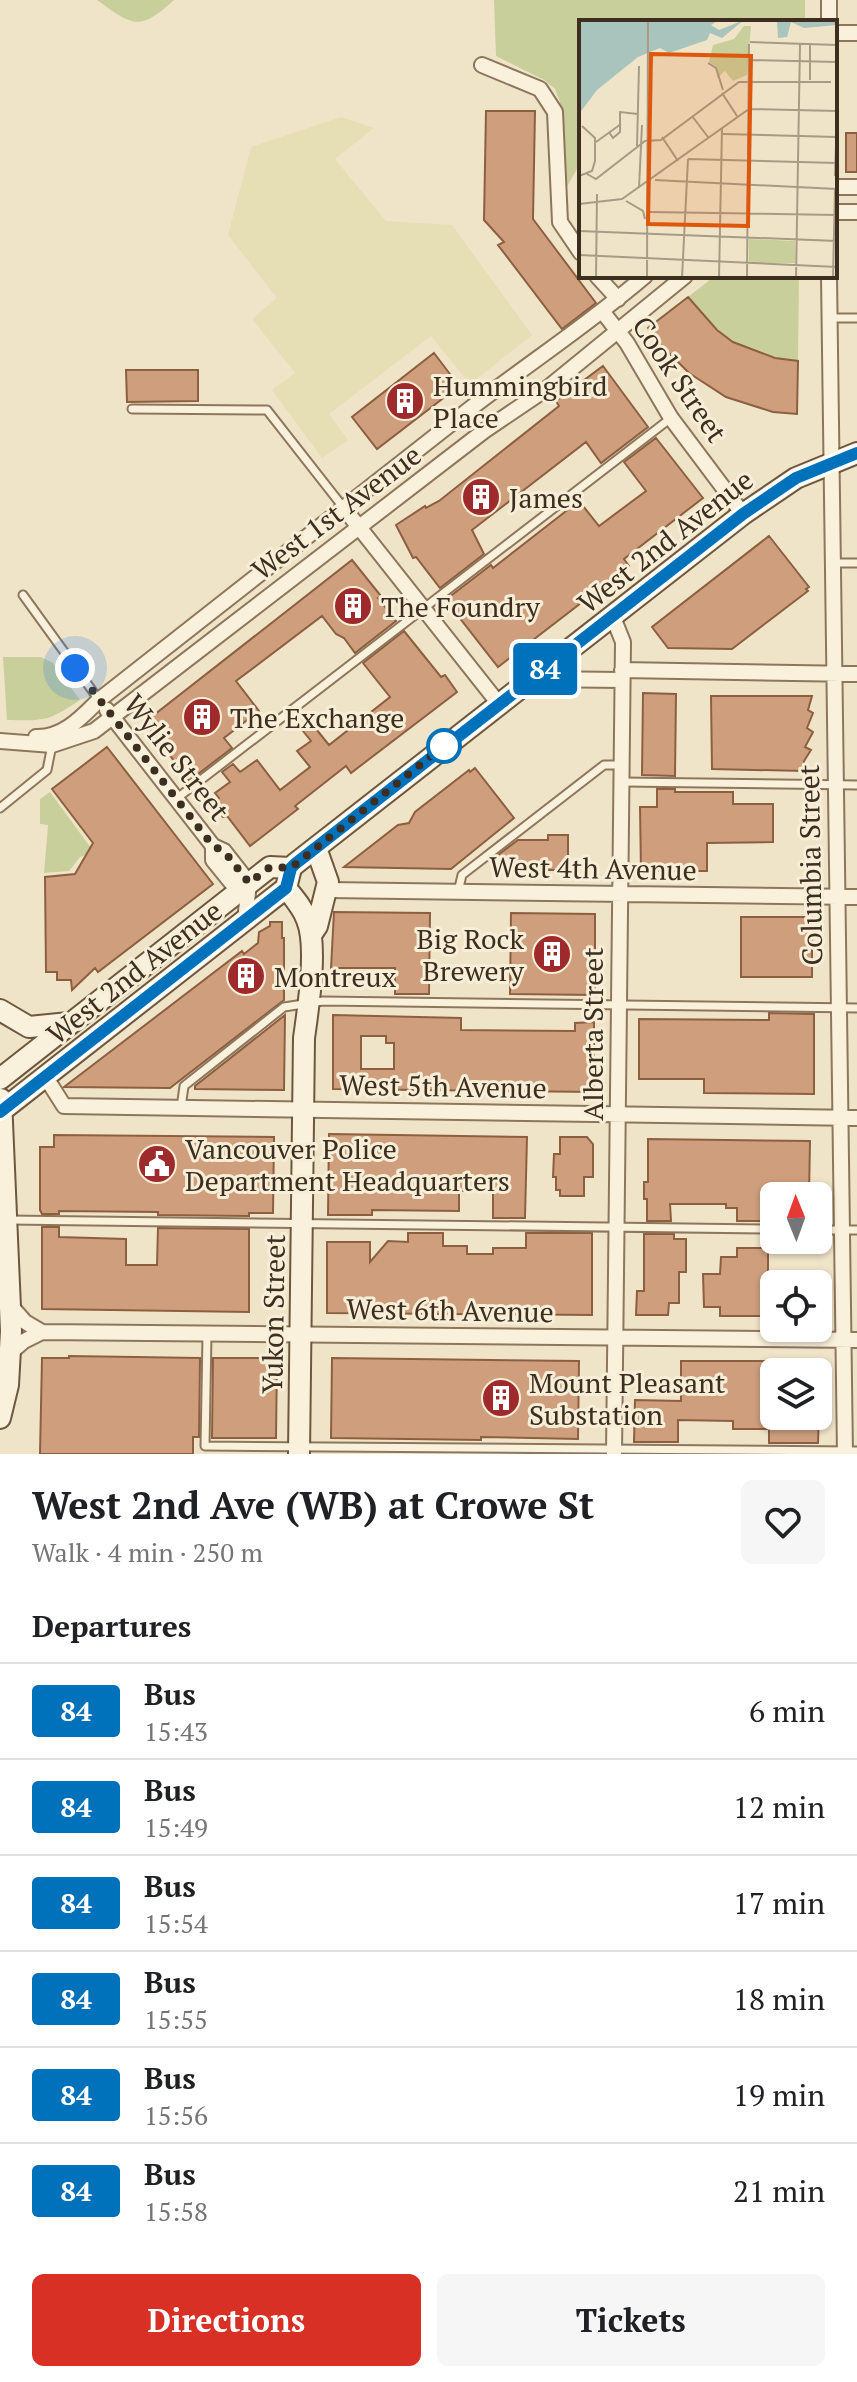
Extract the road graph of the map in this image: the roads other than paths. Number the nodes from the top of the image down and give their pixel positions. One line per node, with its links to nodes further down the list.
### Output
1 (482, 65): 2 (street)
2 (579, 250)
3 (599, 278): 7 (street)
4 (643, 278): 7 (street, West 1st Avenue)
5 (683, 278): 11 (street, West 1st Avenue)
6 (829, 278): 9 (street, Columbia Street)
7 (618, 299): 8 (street, West 1st Avenue)
8 (602, 311): 11 (street, Cook Street); 16 (street, West 1st Avenue)
9 (829, 318): 10 (lane); 15 (street, Columbia Street)
10 (857, 318)
11 (619, 333): 13 (street, Cook Street); 18 (street, West 1st Avenue)
12 (132, 409): 16 (lane)
13 (671, 418): 17 (street, Cook Street); 22 (lane)
14 (857, 453): 15 (main road, West 2nd Avenue)
15 (830, 463): 17 (main road, West 2nd Avenue); 19 (street, Columbia Street)
16 (343, 507): 18 (street); 28 (street, West 1st Avenue)
17 (743, 514): 23 (main road, West 2nd Avenue)
18 (358, 527): 22 (street); 30 (street, West 1st Avenue)
19 (832, 563): 20 (lane); 24 (street, Columbia Street)
20 (857, 563)
21 (23, 595): 28 (lane)
22 (423, 609): 29 (street); 38 (lane)
23 (613, 617): 26 (street, Alberta Street); 27 (main road, West 2nd Avenue)
24 (833, 674): 25 (street); 26 (street); 36 (street, Columbia Street)
25 (857, 674)
26 (622, 675): 27 (street); 34 (street, Alberta Street)
27 (533, 679): 29 (main road, West 2nd Avenue)
28 (99, 700): 30 (street, Wylie Street); 32 (street, West 1st Avenue)
29 (499, 704): 40 (main road, West 2nd Avenue)
30 (113, 717): 32 (street, West 1st Avenue); 38 (street, Wylie Street)
31 (0, 734): 32 (street)
32 (56, 739): 33 (street, West 1st Avenue); 39 (lane)
33 (0, 741)
34 (621, 765): 35 (street, Alberta Street); 44 (lane)
35 (620, 782): 36 (lane); 45 (street, Alberta Street)
36 (834, 785): 37 (lane); 46 (street, Columbia Street)
37 (857, 785)
38 (176, 799): 42 (street, Wylie Street)
39 (0, 808)
40 (316, 848): 41 (main road, West 2nd Avenue); 43 (main road)
41 (289, 878): 42 (main road, West 2nd Avenue); 48 (main road, West 2nd Avenue); 49 (main road, Yukon Street)
42 (244, 887): 48 (street); 55 (main road, West 2nd Avenue)
43 (328, 890): 44 (street, West 4th Avenue); 49 (main road, Yukon Street)
44 (458, 892): 45 (street, West 4th Avenue)
45 (619, 894): 46 (street, West 4th Avenue); 51 (street, Alberta Street)
46 (837, 897): 47 (street, West 4th Avenue); 52 (street, Columbia Street)
47 (857, 897)
48 (245, 921): 56 (main road, West 2nd Avenue)
49 (311, 935): 50 (main road, Yukon Street)
50 (309, 1003): 51 (lane); 58 (lane); 59 (main road, Yukon Street)
51 (618, 1004): 52 (lane); 61 (street, Alberta Street)
52 (838, 1008): 53 (lane); 62 (street, Columbia Street)
53 (857, 1008)
54 (0, 1010): 55 (main road)
55 (69, 1023): 57 (main road, West 2nd Avenue)
56 (45, 1076): 58 (street, West 5th Avenue); 60 (main road, West 2nd Avenue)
57 (0, 1077): 60 (main road)
58 (181, 1108): 59 (street, West 5th Avenue)
59 (303, 1110): 61 (street, West 5th Avenue); 65 (main road, Yukon Street)
60 (1, 1111): 64 (main road)
61 (617, 1114): 62 (street, West 5th Avenue); 66 (street, Alberta Street)
62 (841, 1118): 63 (street, West 5th Avenue); 68 (street, Columbia Street)
63 (857, 1118)
64 (7, 1220): 65 (lane); 69 (main road)
65 (302, 1223): 66 (lane); 71 (main road, Yukon Street)
66 (616, 1228): 67 (lane); 73 (street, Alberta Street)
67 (760, 1229)
68 (849, 1230): 74 (street, Columbia Street)
69 (11, 1306): 70 (street); 75 (main road)
70 (42, 1332): 72 (street, West 6th Avenue); 75 (street)
71 (301, 1334): 72 (street, West 6th Avenue); 73 (street, West 6th Avenue); 77 (main road, Yukon Street)
72 (207, 1335): 77 (lane)
73 (616, 1337): 74 (street, West 6th Avenue); 78 (street, Alberta Street)
74 (850, 1340): 79 (street, Columbia Street)
75 (10, 1353): 76 (main road)
76 (0, 1418)
77 (299, 1450): 78 (lane)
78 (614, 1452): 79 (lane)
79 (849, 1452)

